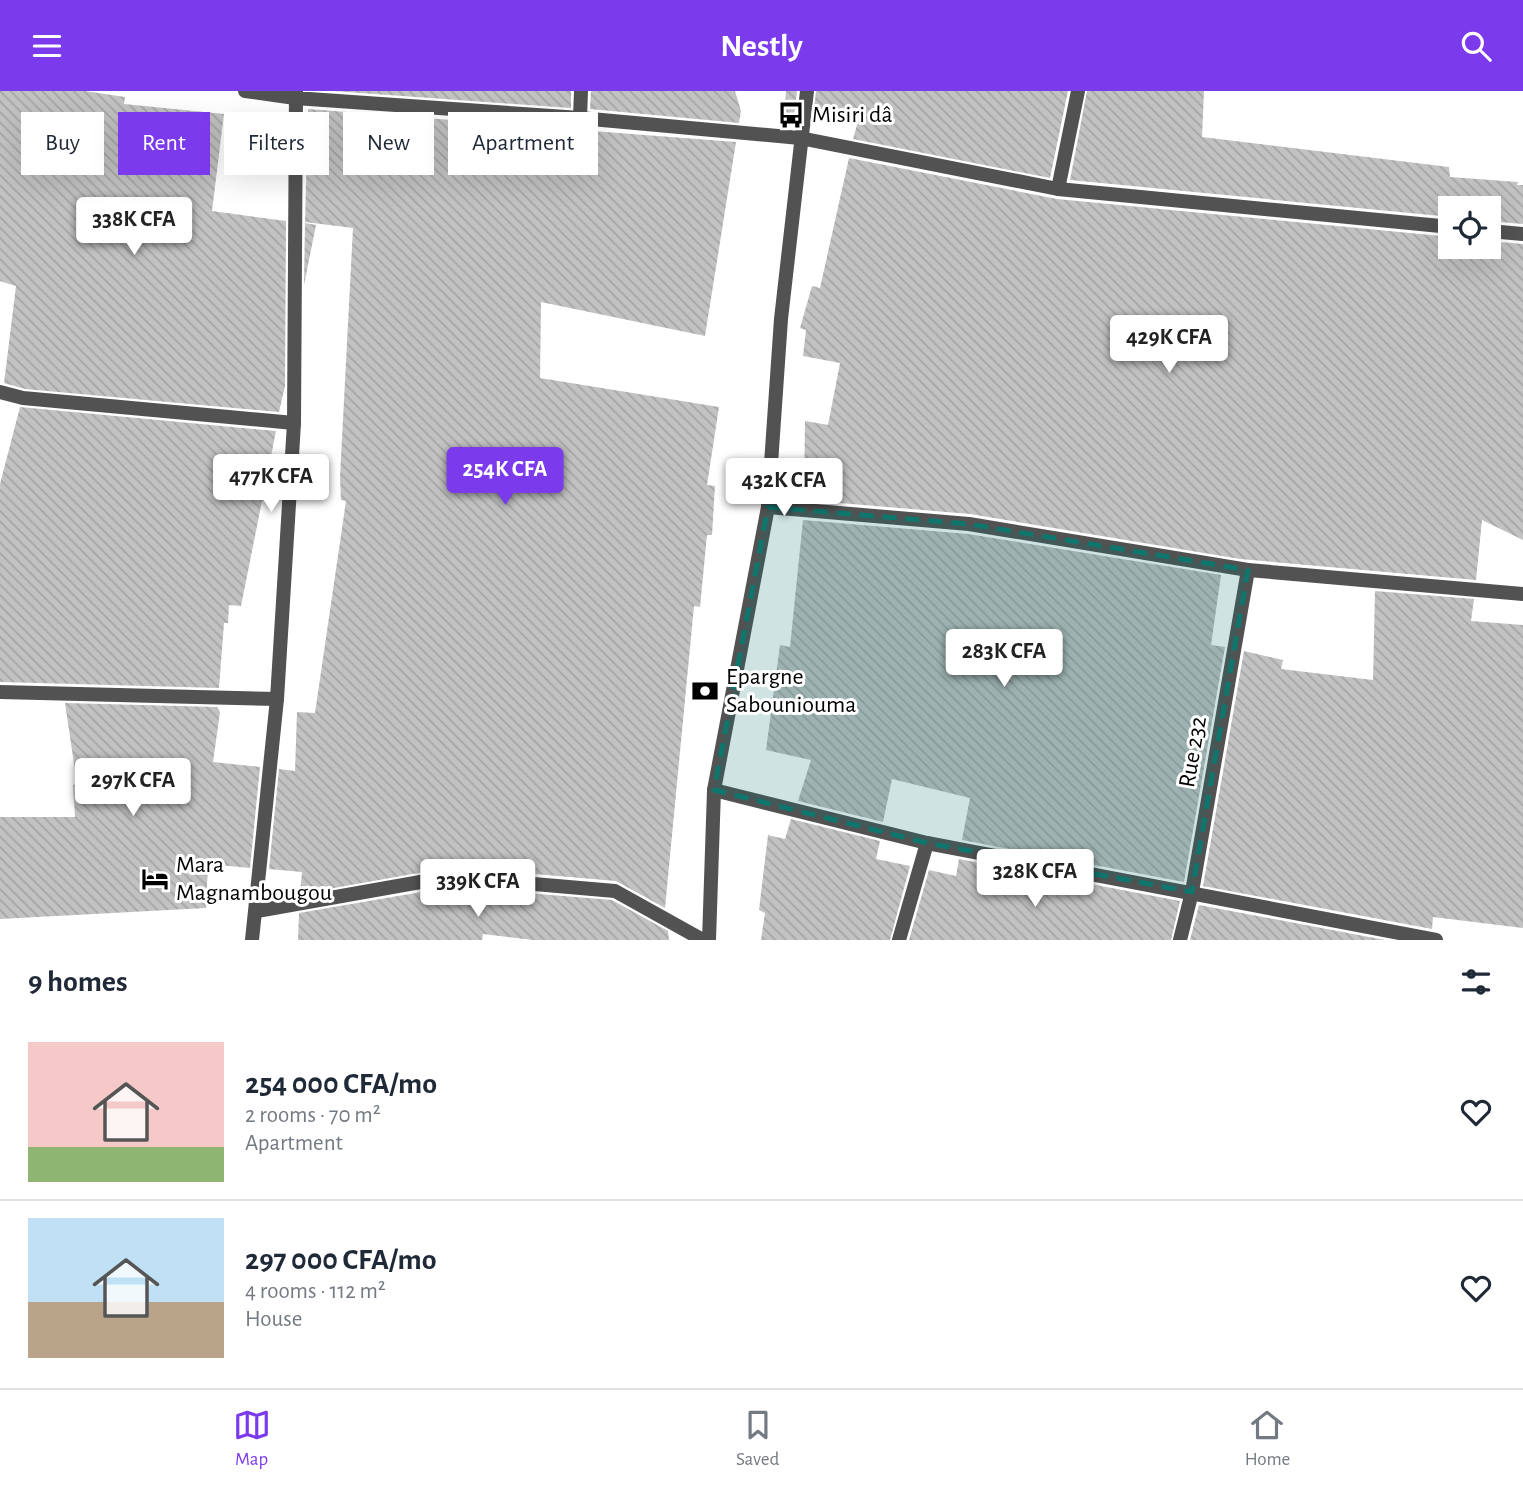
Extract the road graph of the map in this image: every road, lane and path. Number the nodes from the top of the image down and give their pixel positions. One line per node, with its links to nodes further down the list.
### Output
1 (245, 91): 5 (street)
2 (581, 91): 7 (street)
3 (807, 91): 9 (street)
4 (1078, 91): 10 (street)
5 (296, 95): 6 (street); 15 (street)
6 (506, 112)
7 (580, 112)
8 (598, 120): 9 (street)
9 (800, 138): 10 (street); 16 (street)
10 (1058, 189): 11 (street)
11 (1438, 226)
12 (1501, 232): 13 (street)
13 (1523, 234)
14 (0, 392): 15 (street)
15 (294, 423): 20 (street)
16 (768, 507): 17 (street); 21 (street)
17 (1248, 570): 18 (street); 23 (street, Rue 232)
18 (1523, 594)
19 (0, 691): 20 (street)
20 (277, 699): 24 (street)
21 (714, 790): 22 (street); 27 (street)
22 (927, 843): 23 (street); 28 (street)
23 (1192, 892): 29 (street, Rue 232); 30 (street)
24 (257, 911): 25 (street); 26 (street)
25 (252, 940)
26 (703, 940)
27 (709, 940)
28 (899, 940)
29 (1180, 940)
30 (1436, 940)

